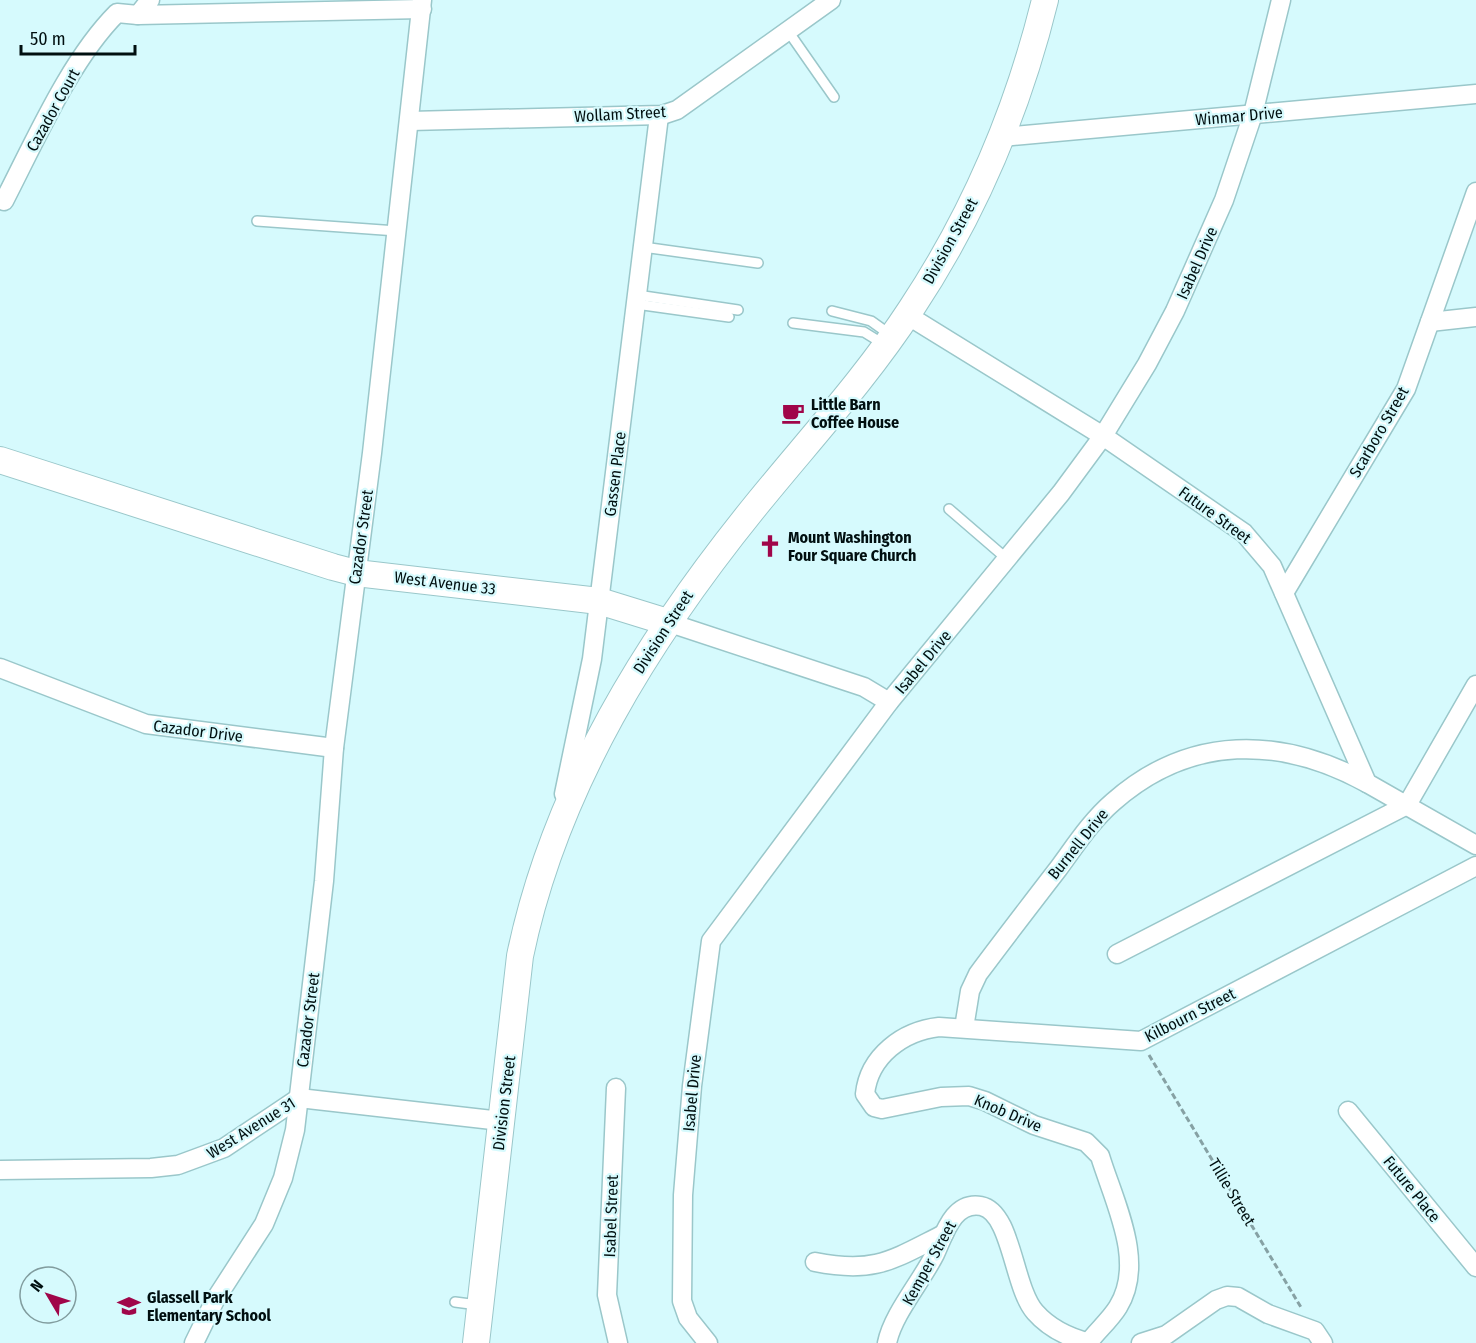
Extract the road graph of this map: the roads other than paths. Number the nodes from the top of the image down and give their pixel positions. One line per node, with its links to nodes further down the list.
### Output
1 (150, 0): 6 (street)
2 (831, 0): 7 (street, Wollam Street)
3 (1045, 0): 13 (street, Division Street)
4 (1281, 0): 10 (street, Isabel Drive)
5 (422, 4): 6 (street, Cazador Street); 12 (street, Cazador Street)
6 (138, 15): 15 (street, Cazador Court)
7 (788, 31): 9 (lane); 11 (street, Wollam Street)
8 (1476, 94): 10 (street, Winmar Drive)
9 (834, 97)
10 (1254, 114): 13 (street, Winmar Drive); 29 (street, Isabel Drive)
11 (659, 116): 12 (street, Wollam Street); 18 (street, Gassen Place)
12 (410, 121): 17 (street, Cazador Street)
13 (1002, 137): 23 (street, Division Street)
14 (1476, 192): 26 (street, Scarboro Street)
15 (4, 201)
16 (257, 221): 17 (lane)
17 (397, 231): 33 (street, Cazador Street)
18 (643, 247): 19 (lane); 20 (street, Gassen Place)
19 (758, 263)
20 (636, 299): 21 (lane); 24 (lane); 35 (street, Gassen Place)
21 (738, 310)
22 (832, 311): 28 (lane)
23 (907, 315): 28 (street, Division Street); 29 (street, Future Street)
24 (729, 317)
25 (1476, 317): 26 (street)
26 (1430, 322): 34 (street, Scarboro Street)
27 (793, 323): 28 (lane)
28 (888, 341): 36 (street, Division Street)
29 (1103, 436): 32 (street, Isabel Drive); 34 (street, Future Street)
30 (0, 460): 33 (street, West Avenue 33)
31 (949, 509): 32 (lane)
32 (1007, 559): 39 (street, Isabel Drive)
33 (356, 573): 35 (street, West Avenue 33); 40 (street, Cazador Street)
34 (1284, 593): 41 (street, Future Street)
35 (599, 601): 36 (street, West Avenue 33); 43 (street, Gassen Place)
36 (667, 622): 39 (street, West Avenue 33); 43 (street, Division Street)
37 (0, 668): 40 (street, Cazador Drive)
38 (1476, 685): 42 (street)
39 (889, 702): 63 (street, Isabel Drive)
40 (334, 748): 50 (street, Cazador Street)
41 (1367, 783): 42 (street); 47 (street, Burnell Drive)
42 (1407, 805): 44 (street); 46 (street)
43 (556, 831): 52 (street, Division Street)
44 (1476, 845)
45 (1476, 866): 47 (street, Kilbourn Street)
46 (1117, 954)
47 (964, 1028): 48 (street, Kilbourn Street)
48 (866, 1087): 65 (street, Knob Drive)
49 (616, 1088): 62 (street, Isabel Street)
50 (299, 1098): 52 (street, West Avenue 31); 53 (street, West Avenue 31); 60 (street, Cazador Street)
51 (1348, 1111): 56 (street, Future Place)
52 (501, 1121): 58 (street, Division Street)
53 (0, 1170)
54 (944, 1234): 55 (street); 64 (street, Kemper Street); 65 (street, Kemper Street)
55 (815, 1262)
56 (1476, 1267)
57 (454, 1302): 58 (lane)
58 (481, 1305): 61 (street, Division Street)
59 (1319, 1337): 66 (street)
60 (194, 1343)
61 (476, 1343)
62 (618, 1343)
63 (708, 1343)
64 (888, 1343)
65 (1089, 1343)
66 (1141, 1343)

